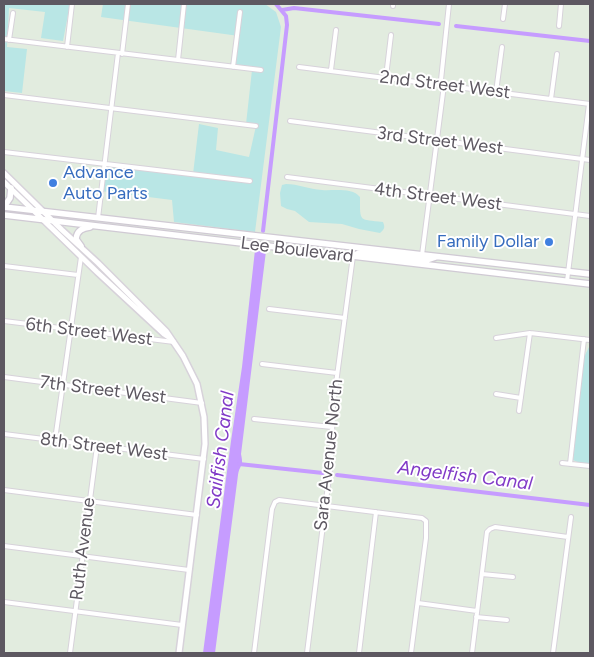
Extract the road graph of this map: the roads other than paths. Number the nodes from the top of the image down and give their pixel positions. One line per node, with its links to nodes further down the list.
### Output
1 (72, 4): 15 (street)
2 (128, 4): 17 (street)
3 (184, 4): 19 (street)
4 (449, 4): 25 (street)
5 (505, 4): 9 (street)
6 (561, 4): 10 (street)
7 (240, 12): 20 (street)
8 (13, 13): 14 (street)
9 (503, 19)
10 (559, 26)
11 (336, 30): 23 (street)
12 (391, 35): 24 (street)
13 (4, 39): 14 (street)
14 (10, 40): 15 (street)
15 (67, 47): 17 (street)
16 (502, 47): 26 (street)
17 (120, 54): 19 (street); 30 (street)
18 (558, 54): 28 (street)
19 (178, 60): 20 (street)
20 (233, 67): 22 (street)
21 (300, 67): 23 (street, 2nd Street West)
22 (261, 70)
23 (331, 70): 24 (street, 2nd Street West)
24 (386, 77): 25 (street, 2nd Street West)
25 (444, 85): 26 (street, 2nd Street West); 33 (street)
26 (496, 92): 28 (street, 2nd Street West)
27 (4, 95): 30 (street)
28 (551, 99): 29 (street, 2nd Street West)
29 (590, 104): 35 (street)
30 (111, 108): 32 (street); 37 (street)
31 (290, 121): 33 (street, 3rd Street West)
32 (256, 126)
33 (437, 140): 35 (street, 3rd Street West); 43 (street)
34 (4, 152): 37 (street)
35 (583, 159): 36 (street, 3rd Street West); 47 (street)
36 (590, 160)
37 (105, 164): 40 (street); 50 (street)
38 (4, 173): 46 (street)
39 (287, 177): 43 (street, 4th Street West)
40 (250, 181)
41 (4, 182): 42 (street)
42 (11, 188): 44 (main road); 45 (street)
43 (430, 196): 47 (street, 4th Street West); 55 (street)
44 (4, 207): 45 (main road, Lee Boulevard)
45 (33, 209): 46 (main road, Lee Boulevard); 51 (street)
46 (43, 210): 50 (main road, Lee Boulevard); 52 (street)
47 (575, 214): 49 (street, 4th Street West); 60 (street)
48 (4, 215): 51 (main road, Lee Boulevard)
49 (590, 216)
50 (98, 218): 55 (main road, Lee Boulevard)
51 (43, 220): 52 (main road, Lee Boulevard); 57 (street)
52 (52, 220): 53 (main road, Lee Boulevard); 54 (street)
53 (93, 226): 54 (main road); 56 (main road, Lee Boulevard)
54 (81, 246): 65 (street)
55 (422, 255): 58 (main road, Lee Boulevard)
56 (353, 256): 58 (main road); 63 (main road, Lee Boulevard); 69 (street, Sara Avenue North)
57 (81, 257): 62 (street); 66 (street)
58 (438, 257): 60 (main road, Lee Boulevard)
59 (4, 266): 62 (street)
60 (568, 272): 61 (main road, Lee Boulevard); 63 (street)
61 (590, 274)
62 (78, 275): 71 (street)
63 (567, 281): 64 (main road, Lee Boulevard)
64 (590, 284)
65 (127, 291): 66 (street); 68 (street)
66 (127, 300): 68 (street); 75 (street)
67 (269, 309): 69 (street)
68 (155, 318): 75 (street)
69 (345, 318): 78 (street, Sara Avenue North)
70 (4, 321): 71 (street, 6th Street West)
71 (71, 329): 75 (street, 6th Street West); 80 (street)
72 (530, 333): 73 (street); 74 (street); 82 (street)
73 (496, 338)
74 (584, 339): 76 (street); 92 (street)
75 (172, 340): 83 (street)
76 (590, 340)
77 (262, 364): 78 (street)
78 (337, 373): 86 (street, Sara Avenue North)
79 (4, 378): 80 (street, 7th Street West)
80 (63, 385): 83 (street, 7th Street West); 88 (street)
81 (496, 394): 82 (street)
82 (521, 398): 84 (street)
83 (202, 403): 90 (street)
84 (519, 411)
85 (254, 419): 86 (street)
86 (332, 428): 96 (street, Sara Avenue North)
87 (4, 434): 88 (street, 8th Street West)
88 (56, 440): 89 (street, 8th Street West)
89 (97, 446): 90 (street, 8th Street West); 95 (street, Ruth Avenue)
90 (204, 460): 98 (street)
91 (562, 463): 92 (street)
92 (570, 464): 93 (street)
93 (590, 466)
94 (4, 490): 95 (street)
95 (89, 501): 98 (street); 102 (street, Ruth Avenue)
96 (325, 506): 97 (street); 115 (street); 116 (street, Sara Avenue North)
97 (376, 512): 107 (street); 117 (street)
98 (197, 515): 103 (street)
99 (571, 516): 100 (street)
100 (568, 537): 104 (street); 120 (street)
101 (4, 546): 102 (street)
102 (82, 556): 103 (street); 109 (street, Ruth Avenue)
103 (190, 570): 112 (street)
104 (482, 574): 105 (street); 108 (street)
105 (513, 578)
106 (4, 602): 109 (street)
107 (418, 603): 108 (street); 118 (street)
108 (477, 610): 110 (street)
109 (75, 611): 112 (street); 113 (street, Ruth Avenue)
110 (476, 617): 111 (street); 119 (street)
111 (507, 620)
112 (182, 625): 114 (street)
113 (70, 653)
114 (179, 653)
115 (254, 653)
116 (307, 653)
117 (359, 653)
118 (411, 653)
119 (472, 653)
120 (553, 653)

